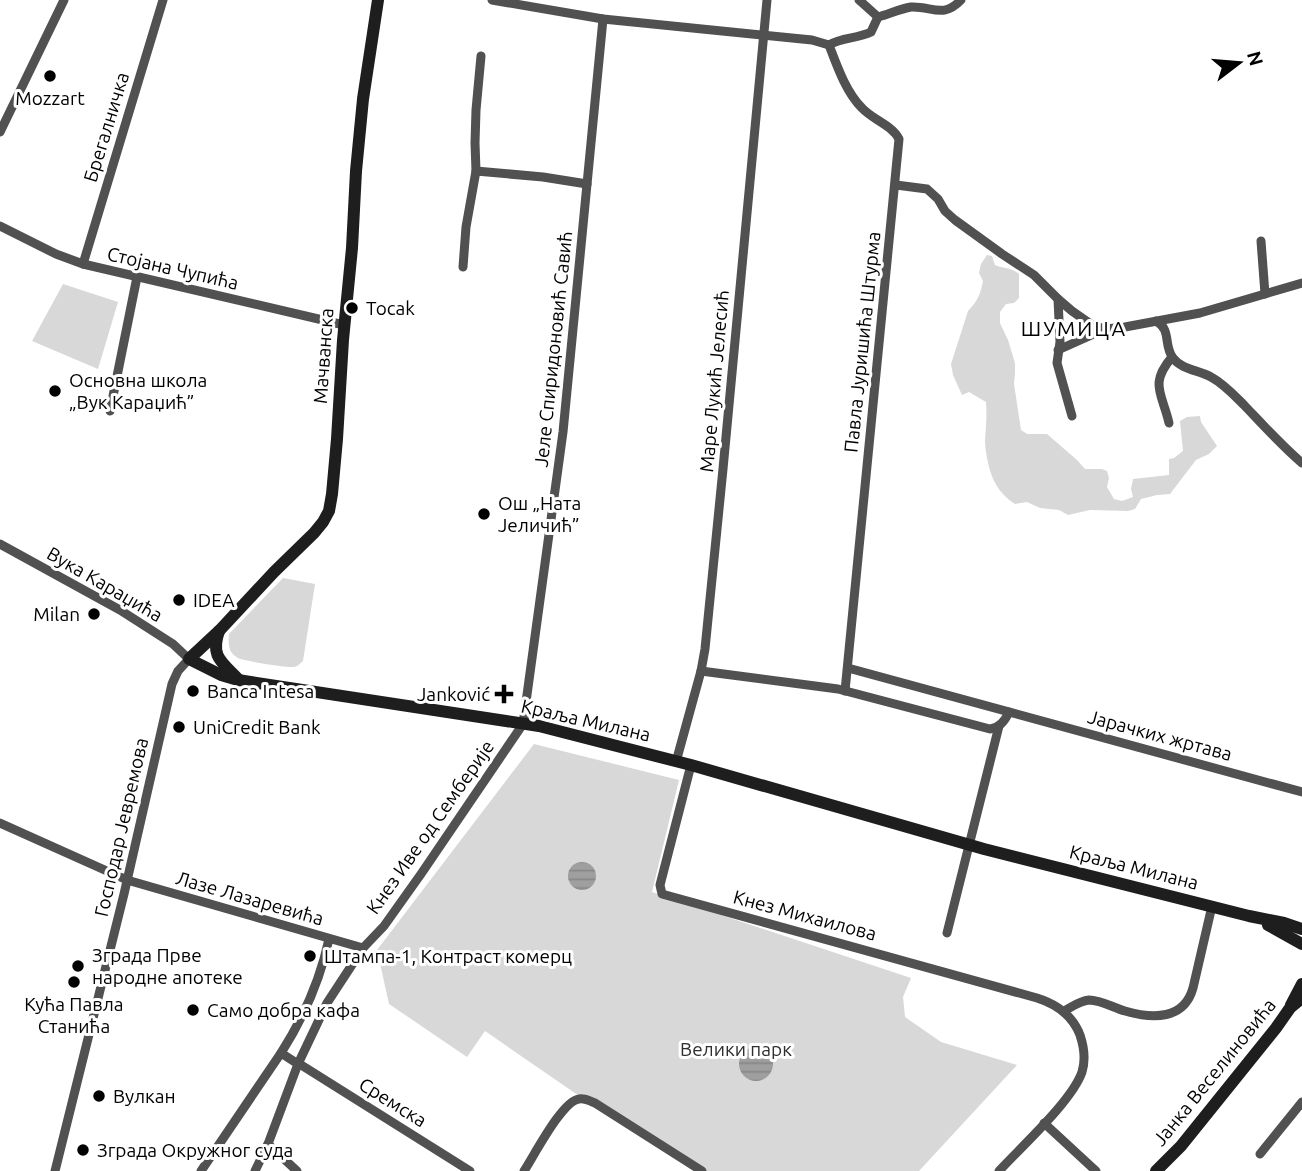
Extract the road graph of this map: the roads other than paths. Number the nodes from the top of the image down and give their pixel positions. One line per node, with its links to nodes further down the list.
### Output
1 (64, 0): 14 (street)
2 (163, 0): 20 (street, Брегалничка)
3 (378, 0): 27 (main road, Мачванска)
4 (492, 0): 10 (street)
5 (767, 0): 11 (street, Маре Лукић Јелесић)
6 (859, 0): 9 (street)
7 (961, 0): 8 (street)
8 (918, 4): 9 (street)
9 (878, 17): 12 (street)
10 (603, 19): 11 (street); 16 (street, Јеле Спиридоновић Савић)
11 (764, 36): 12 (street); 39 (street, Маре Лукић Јелесић)
12 (829, 46): 17 (street, Павла Јуришића Штурма)
13 (481, 55): 15 (street)
14 (0, 132)
15 (476, 171): 16 (street); 21 (street)
16 (587, 184): 43 (street, Јеле Спиридоновић Савић)
17 (896, 185): 25 (street); 38 (street, Павла Јуришића Штурма)
18 (0, 226): 20 (street, Стојана Чупића)
19 (1261, 241): 24 (street)
20 (82, 264): 22 (street, Стојана Чупића)
21 (463, 267)
22 (137, 277): 27 (street, Стојана Чупића); 31 (street)
23 (1302, 283): 24 (street)
24 (1265, 295): 26 (street)
25 (1058, 299): 28 (street); 29 (street)
26 (1156, 321): 28 (street); 30 (street)
27 (344, 325): 36 (main road, Мачванска)
28 (1105, 329): 29 (street)
29 (1058, 350): 32 (street)
30 (1172, 357): 33 (street); 34 (street)
31 (110, 411)
32 (1073, 416)
33 (1169, 423)
34 (1302, 463)
35 (0, 544): 37 (street, Вука Караџића)
36 (219, 631): 37 (main road, Мачванска); 40 (main road)
37 (189, 659): 40 (main road, Краља Милана); 50 (street, Господар Јевремова)
38 (848, 668): 41 (street); 42 (street, Јарачких жртава)
39 (701, 671): 41 (street); 45 (street, Маре Лукић Јелесић)
40 (238, 680): 43 (main road, Краља Милана)
41 (845, 691): 44 (street)
42 (1009, 712): 44 (street); 47 (street, Јарачких жртава)
43 (523, 724): 45 (main road, Краља Милана); 57 (street, Кнез Иве од Семберије)
44 (999, 726): 49 (street)
45 (676, 762): 46 (main road, Краља Милана)
46 (691, 765): 49 (main road, Краља Милана); 61 (street, Кнез Михаилова)
47 (1302, 792)
48 (0, 823): 50 (street, Лазе Лазаревића)
49 (969, 844): 51 (main road, Краља Милана); 54 (street)
50 (127, 880): 55 (street, Лазе Лазаревића); 68 (street, Господар Јевремова)
51 (1212, 906): 52 (main road, Краља Милана); 61 (street)
52 (1249, 916): 53 (main road, Краља Милана); 56 (main road, Краља Милана)
53 (1302, 929)
54 (947, 933)
55 (329, 939): 57 (street, Лазе Лазаревића); 62 (street)
56 (1302, 944)
57 (363, 948): 63 (street, Кнез Иве од Семберије)
58 (1302, 984): 60 (main road)
59 (1302, 998): 60 (main road, Јанка Веселиновића)
60 (1290, 1008): 77 (main road, Јанка Веселиновића)
61 (1064, 1012): 65 (street)
62 (281, 1053): 63 (street, Сремска); 69 (street)
63 (298, 1063): 66 (street, Кнез Иве од Семберије); 72 (street, Сремска)
64 (1302, 1102): 67 (street)
65 (1044, 1123): 75 (street); 76 (street)
66 (268, 1144): 70 (street, Кнез Иве од Семберије); 71 (street)
67 (1260, 1154)
68 (55, 1171)
69 (201, 1171)
70 (255, 1171)
71 (297, 1171)
72 (470, 1171)
73 (524, 1171): 74 (street)
74 (702, 1171)
75 (999, 1171)
76 (1096, 1171)
77 (1156, 1171)

